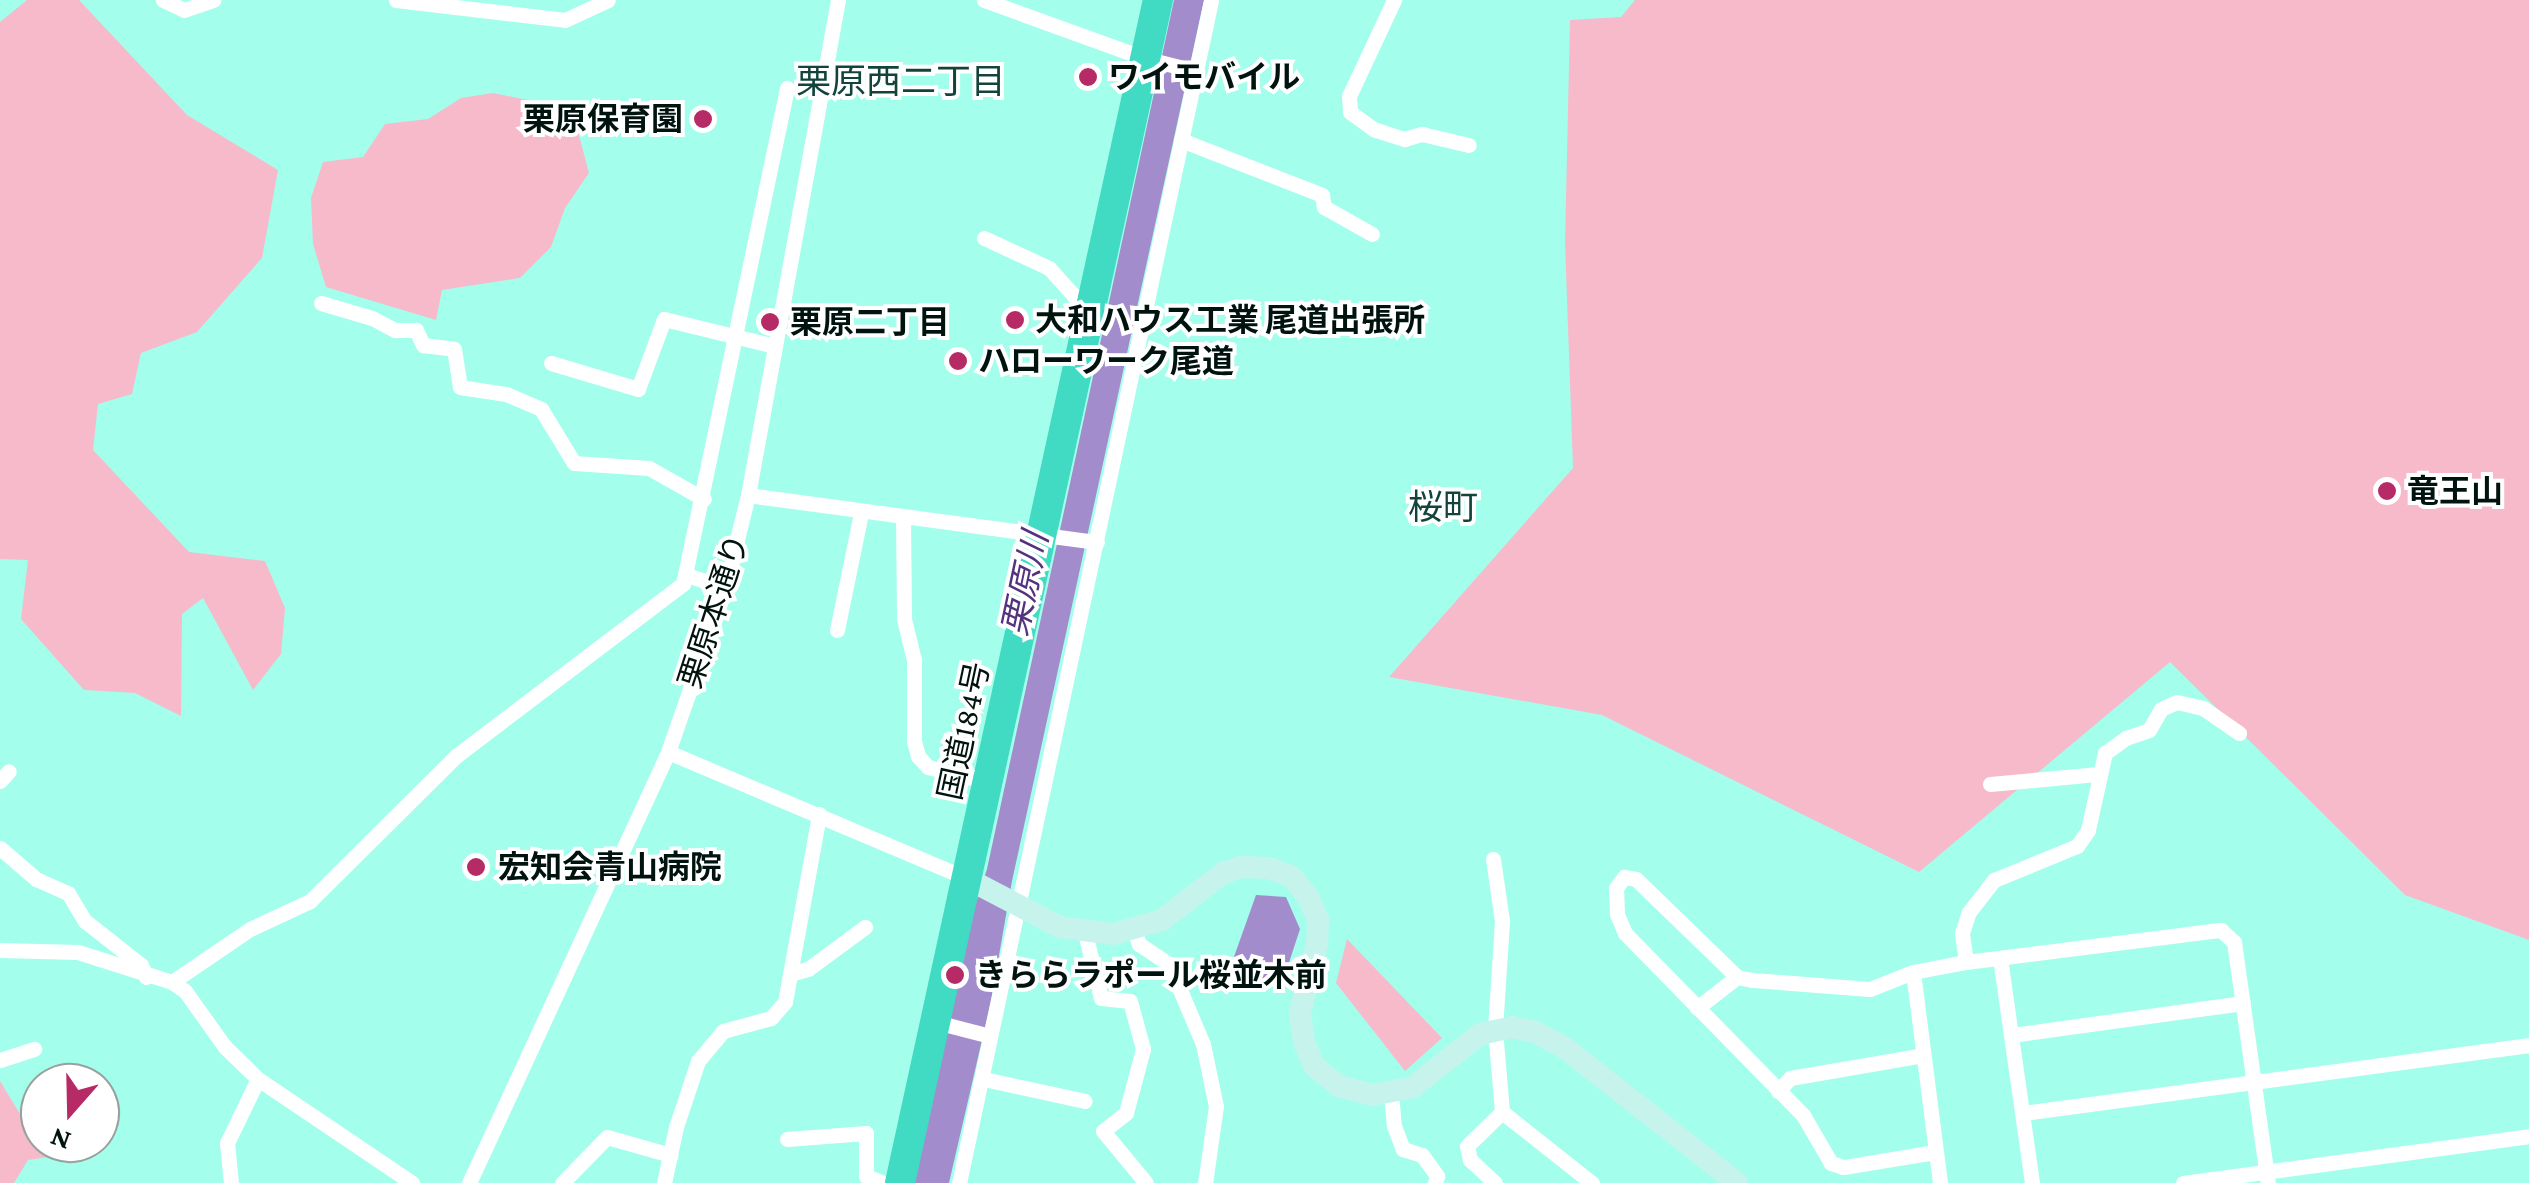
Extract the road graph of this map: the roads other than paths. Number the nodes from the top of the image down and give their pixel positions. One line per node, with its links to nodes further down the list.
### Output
1 (162, 0): 2 (street)
2 (213, 0)
3 (396, 0): 4 (street)
4 (608, 0)
5 (838, 0): 20 (street, 栗原本通り)
6 (984, 0): 10 (street)
7 (1158, 0): 10 (highway, 国道184号)
8 (1210, 0): 11 (street)
9 (1390, 2): 14 (street)
10 (1151, 60): 11 (street); 17 (highway, 国道184号)
11 (1192, 70): 13 (street)
12 (787, 88): 19 (street)
13 (1181, 140): 15 (street); 27 (street)
14 (1469, 145)
15 (1372, 234)
16 (984, 238): 17 (street)
17 (1092, 302): 26 (highway, 国道184号)
18 (321, 303): 23 (street)
19 (734, 338): 20 (street); 21 (street); 23 (street)
20 (775, 346): 22 (street, 栗原本通り)
21 (550, 363)
22 (748, 496): 24 (street); 29 (street, 栗原本通り)
23 (704, 500): 28 (street)
24 (860, 513): 25 (street); 30 (street)
25 (903, 517): 26 (street); 34 (street)
26 (1048, 532): 27 (street); 34 (highway, 国道184号)
27 (1092, 541): 40 (street)
28 (687, 574): 29 (street); 53 (street)
29 (725, 588): 32 (street, 栗原本通り)
30 (837, 630)
31 (2239, 733): 33 (street)
32 (668, 752): 36 (street); 79 (street, 栗原本通り)
33 (2097, 774): 35 (street); 48 (street)
34 (988, 782): 39 (highway, 国道184号)
35 (1990, 784)
36 (819, 814): 39 (street); 50 (street)
37 (0, 848): 41 (street)
38 (1493, 859): 57 (street)
39 (974, 882): 40 (street); 56 (highway, 国道184号)
40 (1013, 901): 44 (street); 58 (street)
41 (85, 921): 46 (street); 51 (street)
42 (865, 928): 50 (street)
43 (1134, 929): 44 (street); 68 (street); 86 (street)
44 (1085, 933): 85 (street)
45 (0, 950): 46 (street)
46 (78, 952): 51 (street)
47 (2000, 958): 48 (street); 54 (street); 59 (street)
48 (1966, 962): 49 (street)
49 (1914, 972): 52 (street); 62 (street)
50 (790, 974): 75 (street)
51 (146, 976): 53 (street)
52 (1737, 977): 55 (street); 55 (street)
53 (172, 982): 64 (street)
54 (2243, 1003): 59 (street); 66 (street)
55 (1697, 1008): 67 (street)
56 (939, 1023): 58 (street); 83 (highway, 国道184号)
57 (1496, 1030): 68 (street); 70 (street); 90 (street)
58 (985, 1035): 65 (street)
59 (2012, 1035): 71 (street)
60 (2529, 1045): 66 (street)
61 (34, 1049): 63 (street)
62 (1923, 1055): 67 (street); 74 (street)
63 (0, 1060)
64 (258, 1079): 77 (street); 78 (street)
65 (984, 1079): 69 (street); 84 (street)
66 (2254, 1084): 71 (street); 76 (street)
67 (1778, 1091): 74 (street)
68 (1391, 1093): 87 (street)
69 (1085, 1101)
70 (1502, 1112): 88 (street); 89 (street)
71 (2022, 1113): 92 (street)
72 (2529, 1136): 76 (street)
73 (787, 1139): 82 (street)
74 (1935, 1152): 91 (street)
75 (670, 1155): 80 (street); 81 (street)
76 (2267, 1177): 93 (street)
77 (231, 1183)
78 (412, 1183)
79 (468, 1183)
80 (562, 1183)
81 (664, 1183)
82 (883, 1183)
83 (900, 1183)
84 (958, 1183)
85 (1146, 1183)
86 (1205, 1183)
87 (1435, 1183)
88 (1495, 1183)
89 (1592, 1183)
90 (1737, 1183)
91 (1940, 1183)
92 (2032, 1183)
93 (2183, 1183)

